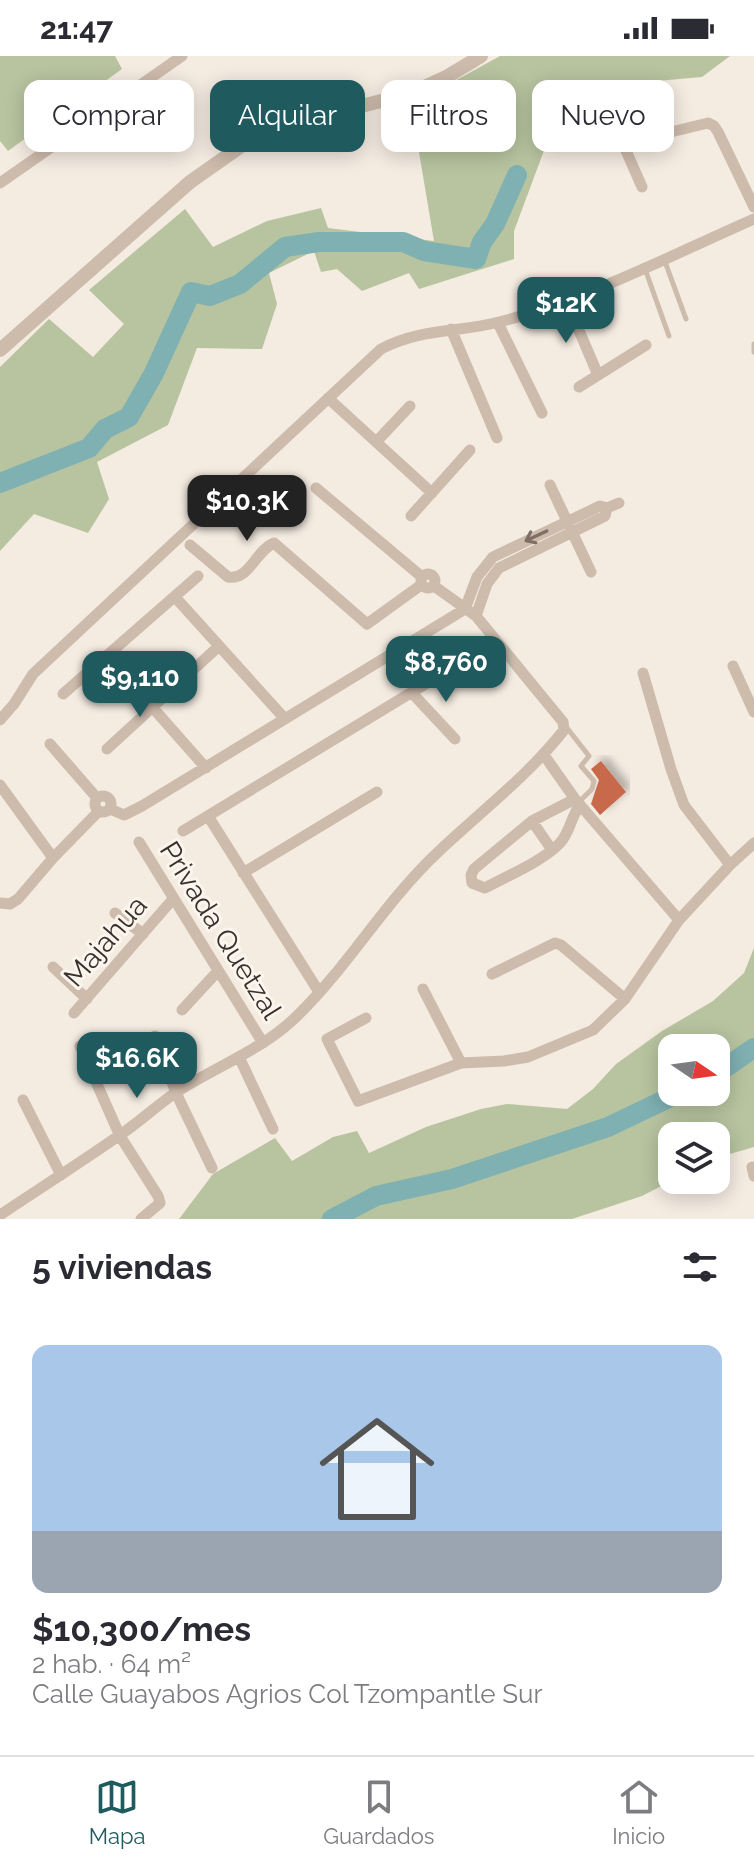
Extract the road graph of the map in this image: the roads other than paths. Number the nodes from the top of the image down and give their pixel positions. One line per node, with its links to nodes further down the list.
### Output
1 (182, 56): 3 (street)
2 (481, 56): 16 (street)
3 (0, 183)
4 (642, 187): 5 (street)
5 (754, 207)
6 (754, 219): 7 (street)
7 (664, 258): 8 (street); 10 (lane)
8 (644, 267): 9 (street); 13 (lane)
9 (566, 300): 11 (street); 18 (street)
10 (686, 319)
11 (498, 323): 12 (street); 22 (street)
12 (451, 329): 20 (street); 23 (street)
13 (669, 336)
14 (754, 344): 17 (lane)
15 (646, 345): 18 (street)
16 (0, 350)
17 (754, 352)
18 (598, 375): 19 (street)
19 (579, 387)
20 (328, 398): 24 (street); 50 (street)
21 (410, 406): 24 (street)
22 (542, 413)
23 (497, 438)
24 (377, 441): 28 (street)
25 (470, 450): 28 (street)
26 (550, 485): 31 (street)
27 (316, 488): 36 (street)
28 (432, 493): 30 (street)
29 (619, 503): 31 (street)
30 (411, 516)
31 (570, 527): 33 (street); 34 (street)
32 (190, 545): 36 (street)
33 (591, 572)
34 (487, 573): 38 (street); 39 (street)
35 (198, 576): 37 (street)
36 (426, 583): 38 (street)
37 (175, 597): 40 (street); 41 (street)
38 (465, 609): 39 (street); 49 (street)
39 (476, 616): 51 (street)
40 (219, 646): 47 (street); 49 (street)
41 (108, 657): 46 (street); 47 (street)
42 (733, 666): 48 (street)
43 (643, 673): 68 (street)
44 (427, 683): 45 (street)
45 (412, 693): 52 (street); 61 (street)
46 (63, 694)
47 (152, 707): 54 (street); 56 (street)
48 (754, 712)
49 (285, 719): 56 (street)
50 (0, 720)
51 (564, 726): 55 (street); 59 (lane)
52 (455, 739)
53 (50, 744): 60 (street)
54 (107, 749)
55 (544, 755): 59 (street); 79 (street)
56 (206, 768): 60 (street)
57 (0, 785): 67 (street)
58 (377, 792): 69 (street)
59 (578, 802): 62 (street); 66 (street); 73 (street)
60 (104, 810): 67 (street)
61 (208, 816): 63 (street); 69 (street)
62 (532, 821): 66 (street); 66 (street)
63 (183, 831)
64 (139, 842): 70 (street, Privada Quetzal)
65 (754, 843): 68 (street)
66 (552, 850)
67 (53, 858): 71 (street)
68 (730, 865): 73 (street)
69 (243, 873): 79 (street)
70 (173, 899): 74 (street, Majahua); 76 (street, Privada Quetzal)
71 (0, 903)
72 (115, 913): 74 (street)
73 (679, 920): 81 (street)
74 (143, 934): 80 (street, Majahua)
75 (53, 967): 80 (street)
76 (218, 971): 82 (street); 86 (street, Privada Quetzal)
77 (492, 974): 81 (street)
78 (423, 989): 89 (street)
79 (319, 992): 86 (street)
80 (87, 999): 83 (street, Majahua)
81 (625, 999): 89 (street)
82 (182, 1010)
83 (74, 1013)
84 (366, 1018): 89 (street)
85 (155, 1036): 90 (street)
86 (263, 1043): 88 (street)
87 (80, 1046): 93 (street)
88 (239, 1057): 90 (street); 92 (street)
89 (461, 1063)
90 (176, 1093): 93 (street); 94 (street)
91 (23, 1100): 95 (street)
92 (273, 1129)
93 (120, 1136): 95 (street); 97 (street)
94 (212, 1168)
95 (61, 1175): 96 (street)
96 (0, 1215)
97 (141, 1219)

